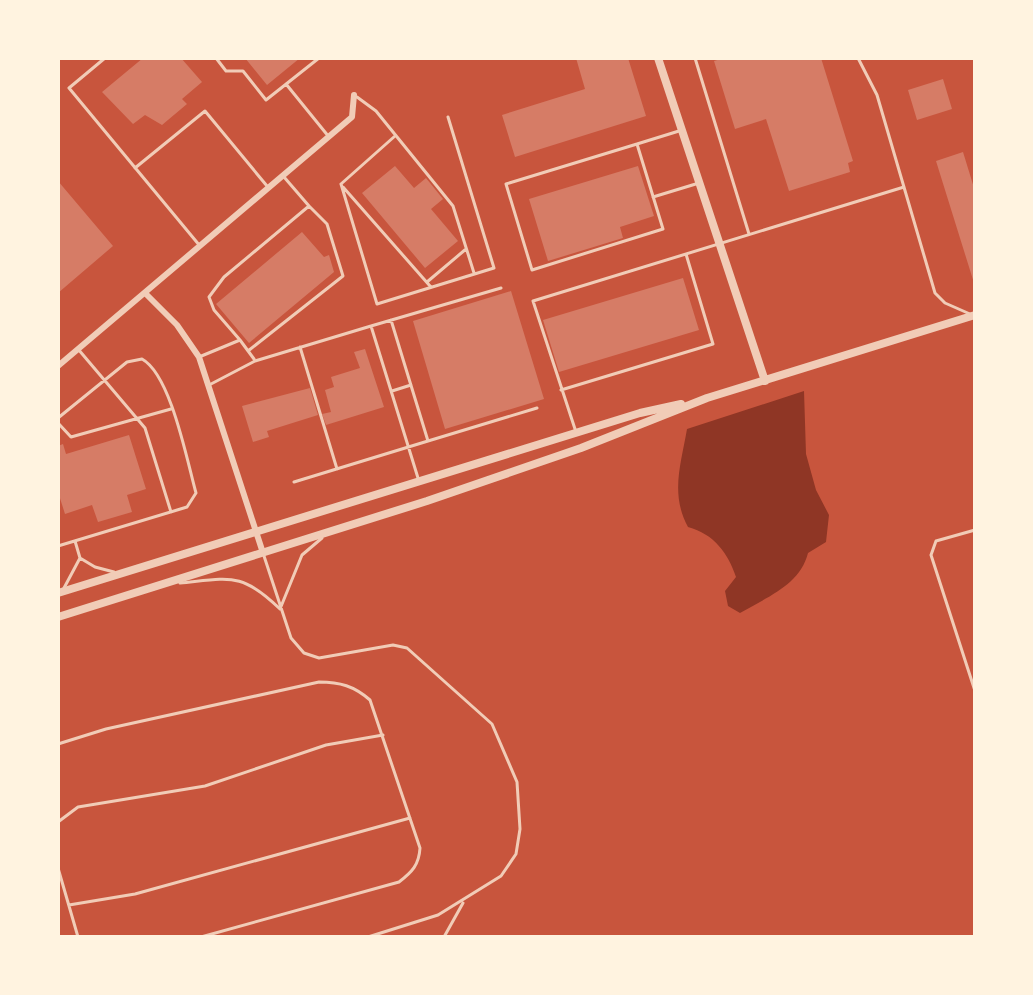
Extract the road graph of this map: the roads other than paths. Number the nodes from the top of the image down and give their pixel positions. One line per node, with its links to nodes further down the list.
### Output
1 (105, 58): 14 (lane)
2 (216, 58): 7 (lane)
3 (319, 58): 7 (lane)
4 (658, 58): 10 (street)
5 (695, 58): 22 (lane)
6 (858, 58): 18 (lane)
7 (286, 83): 12 (lane)
8 (354, 95): 11 (lane); 12 (street)
9 (448, 117): 27 (lane)
10 (683, 130): 13 (lane); 16 (street)
11 (396, 135): 17 (lane); 25 (lane)
12 (329, 137): 15 (street)
13 (637, 144): 20 (lane); 20 (lane)
14 (135, 168): 19 (lane); 24 (lane)
15 (284, 177): 19 (street); 21 (lane)
16 (700, 183): 20 (lane); 23 (street)
17 (341, 184): 28 (lane); 29 (lane)
18 (904, 187): 22 (lane); 32 (lane)
19 (269, 189): 24 (street)
20 (653, 197)
21 (309, 206): 35 (lane); 38 (lane)
22 (749, 235): 23 (lane)
23 (719, 244): 26 (lane); 43 (street)
24 (200, 247): 31 (street)
25 (466, 249): 27 (lane); 28 (lane)
26 (686, 254): 46 (lane); 46 (lane)
27 (474, 274): 29 (lane)
28 (427, 282): 29 (lane)
29 (431, 287)
30 (501, 288): 33 (lane)
31 (146, 294): 37 (street); 39 (street)
32 (974, 316): 43 (street)
33 (391, 320): 34 (lane); 45 (lane)
34 (371, 326): 36 (lane); 47 (lane)
35 (240, 340): 38 (lane); 39 (lane)
36 (300, 347): 40 (lane); 56 (lane)
37 (78, 349): 41 (street); 42 (lane)
38 (248, 351): 40 (lane)
39 (199, 357): 44 (street)
40 (255, 361): 44 (lane)
41 (58, 366)
42 (105, 381): 50 (lane); 51 (lane); 52 (lane)
43 (765, 381): 48 (street)
44 (211, 384): 61 (street)
45 (411, 385): 47 (lane); 54 (lane)
46 (561, 390): 53 (lane)
47 (391, 391): 55 (lane)
48 (707, 398): 53 (street); 62 (street)
49 (537, 408): 54 (lane)
50 (171, 409): 51 (lane); 59 (lane)
51 (137, 418): 52 (lane); 59 (lane)
52 (58, 420)
53 (577, 433): 58 (street)
54 (428, 441): 55 (lane)
55 (408, 446): 56 (lane); 58 (lane)
56 (337, 469): 57 (lane)
57 (294, 482)
58 (420, 482): 61 (street)
59 (171, 512): 63 (lane)
60 (975, 530): 72 (lane)
61 (257, 532): 65 (street); 67 (street)
62 (328, 533): 65 (street); 70 (lane)
63 (75, 541): 64 (lane); 66 (lane)
64 (58, 546)
65 (263, 553): 68 (street); 70 (lane)
66 (80, 558): 67 (lane); 69 (lane)
67 (122, 574): 69 (street)
68 (163, 584): 70 (lane); 71 (street)
69 (59, 593)
70 (280, 609): 78 (lane)
71 (58, 617)
72 (975, 691)
73 (383, 735): 74 (lane); 75 (lane); 76 (lane)
74 (58, 744)
75 (410, 818): 79 (lane); 81 (lane)
76 (58, 822)
77 (58, 868): 79 (lane)
78 (465, 900): 82 (lane); 83 (lane)
79 (69, 905): 80 (lane)
80 (78, 937)
81 (201, 937)
82 (368, 937)
83 (444, 937)

